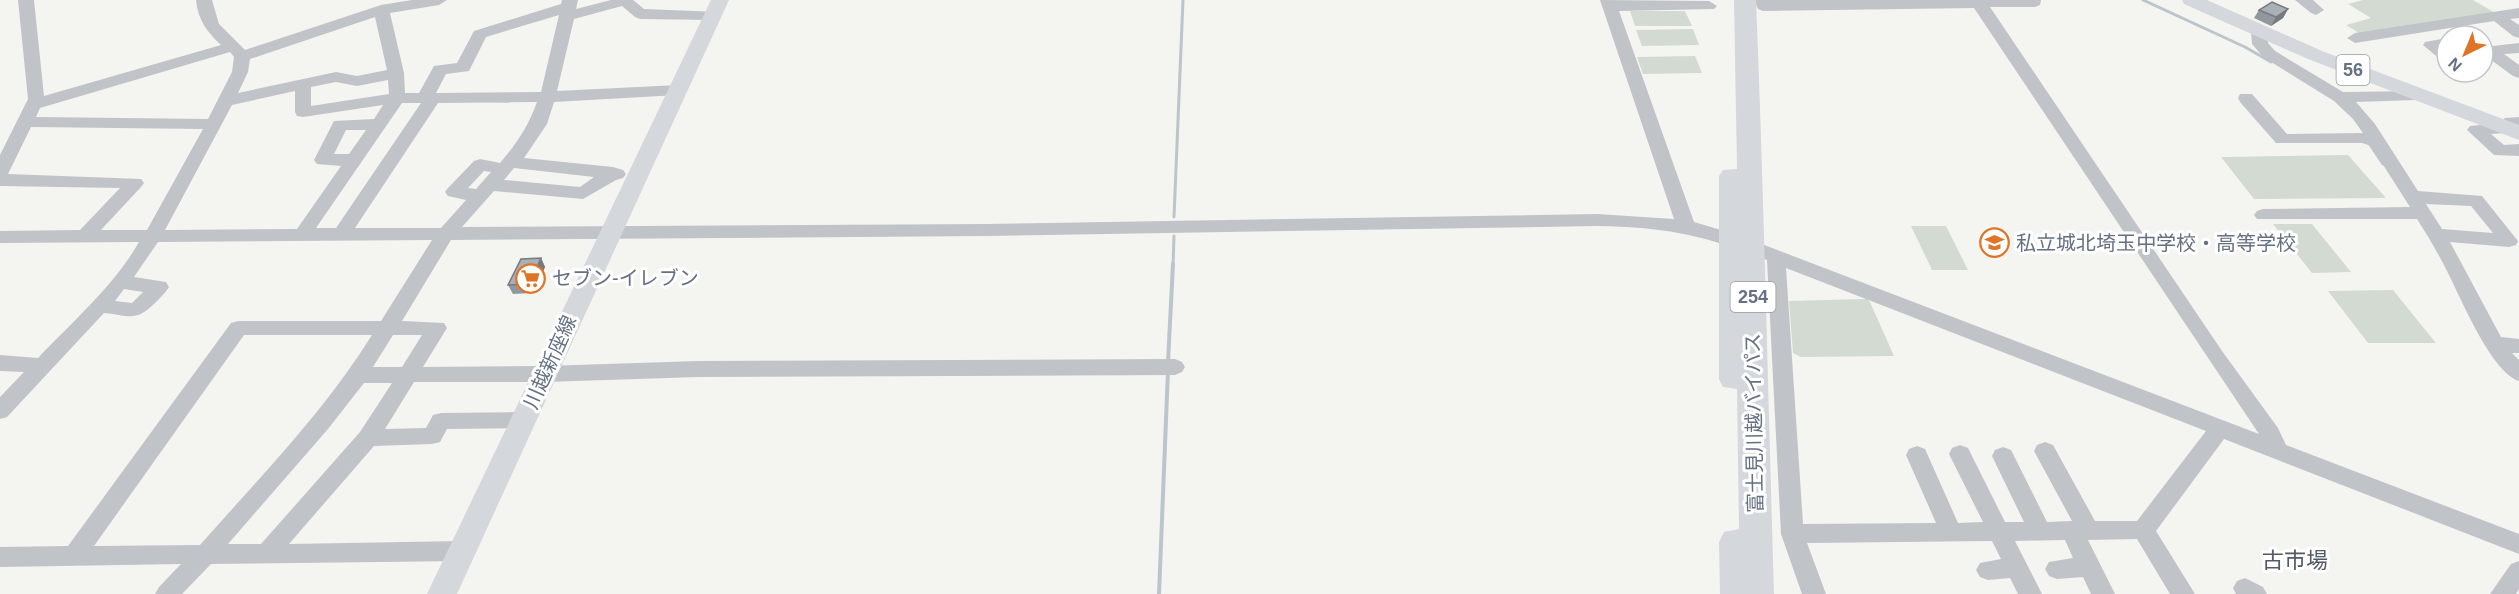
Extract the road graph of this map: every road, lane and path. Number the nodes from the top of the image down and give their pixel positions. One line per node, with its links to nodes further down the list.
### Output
1 (26, 0): 36 (street)
2 (204, 0): 22 (street)
3 (439, 0): 14 (street)
4 (1745, 0): 61 (highway, 富士見川越バイパス / 254)
5 (1762, 0): 8 (street)
6 (2190, 0): 18 (main road, 56)
7 (2497, 0): 15 (street)
8 (1978, 2): 9 (street); 78 (street)
9 (2035, 2)
10 (1609, 3): 11 (street); 52 (street)
11 (1720, 3): 61 (highway, 富士見川越バイパス / 254)
12 (717, 7): 13 (street); 28 (main road, 川越新座線)
13 (568, 8): 30 (street); 31 (street)
14 (381, 10): 22 (street); 25 (street)
15 (2498, 17): 16 (street); 19 (street)
16 (2454, 24)
17 (2435, 27): 20 (street)
18 (2259, 31): 29 (main road, 56); 32 (street)
19 (2519, 33)
20 (2355, 38)
21 (2519, 48): 23 (street)
22 (238, 51): 35 (street); 36 (street)
23 (2495, 53)
24 (2495, 58): 26 (street)
25 (396, 73): 27 (street); 33 (street)
26 (2519, 73)
27 (303, 84): 33 (street); 35 (street)
28 (678, 90): 30 (street); 46 (main road, 川越新座線)
29 (2415, 95): 32 (street); 40 (main road, 56)
30 (547, 96): 31 (street); 43 (street)
31 (429, 97): 33 (street); 55 (street)
32 (2339, 97): 41 (street)
33 (397, 98): 39 (street)
34 (2246, 98): 41 (street)
35 (226, 101): 38 (street)
36 (35, 104): 37 (street)
37 (27, 122): 38 (street); 44 (street)
38 (213, 124): 59 (street)
39 (378, 124): 42 (street); 42 (street)
40 (2516, 134)
41 (2377, 142): 49 (street)
42 (353, 160): 54 (street)
43 (508, 166): 45 (street); 48 (street); 48 (street)
44 (0, 173)
45 (613, 173): 46 (street); 48 (street)
46 (638, 174): 53 (main road, 川越新座線)
47 (0, 180): 58 (street)
48 (485, 190): 56 (street)
49 (2413, 197): 50 (street); 57 (street)
50 (2423, 213): 51 (street); 57 (street)
51 (2263, 215)
52 (1686, 226): 53 (street); 61 (street)
53 (609, 234): 56 (street); 71 (main road, 川越新座線)
54 (302, 235): 55 (street); 59 (street)
55 (341, 235): 56 (street)
56 (445, 235): 64 (street)
57 (2436, 235): 65 (street)
58 (85, 236): 59 (street); 60 (street)
59 (153, 236): 62 (street)
60 (2, 239)
61 (1753, 248): 76 (street); 88 (street); 102 (highway, 富士見川越バイパス / 254); 103 (highway, 富士見川越バイパス / 254)
62 (120, 282): 63 (street); 63 (street)
63 (99, 306): 68 (street)
64 (387, 328): 72 (street); 73 (street); 93 (street)
65 (2495, 344): 66 (street); 70 (street)
66 (2519, 346)
67 (0, 363): 68 (street)
68 (42, 366): 74 (street)
69 (1175, 367): 71 (street)
70 (2519, 373)
71 (544, 374): 73 (street); 75 (main road, 川越新座線)
72 (358, 375): 73 (street); 91 (street)
73 (405, 377): 77 (street)
74 (3, 405)
75 (524, 420): 77 (street); 90 (main road, 川越新座線)
76 (2221, 427): 78 (street); 84 (street)
77 (368, 438): 92 (street)
78 (2277, 449): 89 (street)
79 (2045, 451): 83 (street)
80 (1960, 454): 87 (street)
81 (1917, 455): 86 (street)
82 (2003, 456): 85 (street)
83 (2079, 530): 84 (street); 85 (street); 95 (street)
84 (2143, 530): 107 (street)
85 (2040, 531): 87 (street)
86 (1951, 532): 87 (street); 88 (street)
87 (1999, 532): 96 (street)
88 (1792, 534): 104 (street)
89 (2519, 544)
90 (462, 551): 92 (street); 101 (main road, 川越新座線)
91 (206, 554): 92 (street); 93 (street); 100 (street)
92 (266, 554)
93 (74, 556): 94 (street)
94 (0, 557)
95 (2090, 567): 97 (street); 106 (street)
96 (2017, 568): 98 (street); 105 (street)
97 (2057, 569)
98 (1988, 570)
99 (2519, 571): 108 (street)
100 (167, 594)
101 (442, 594)
102 (1737, 594)
103 (1757, 594)
104 (1814, 594)
105 (2030, 594)
106 (2103, 594)
107 (2183, 594)
108 (2502, 594)

